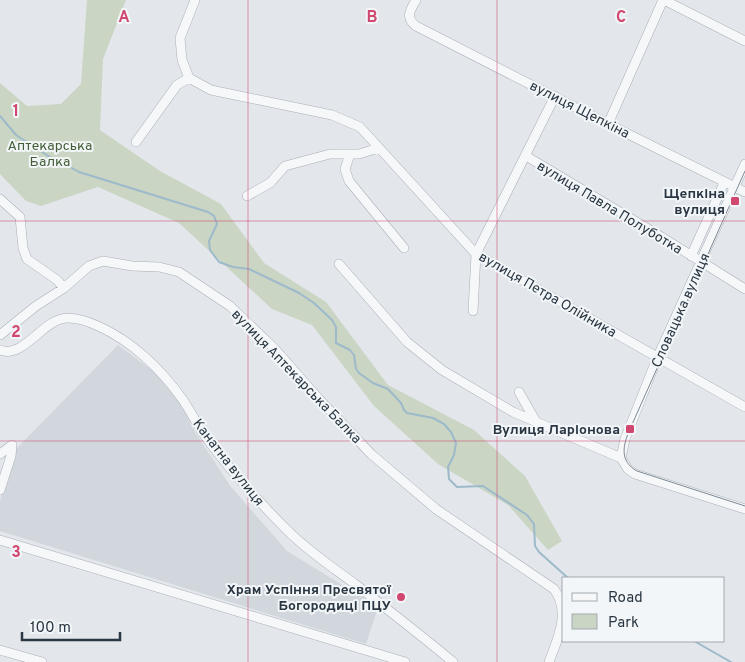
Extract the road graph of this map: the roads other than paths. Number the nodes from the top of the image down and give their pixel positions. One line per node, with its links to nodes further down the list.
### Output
1 (195, 0): 5 (street)
2 (416, 0): 6 (street, вулиця Щепкіна)
3 (664, 0): 4 (street); 7 (street)
4 (745, 41)
5 (189, 78): 8 (street); 9 (street, вулиця Петра Олійника)
6 (555, 96): 7 (street, вулиця Щепкіна); 11 (street)
7 (608, 124): 13 (street, вулиця Щепкіна)
8 (136, 142)
9 (378, 148): 10 (street); 19 (street, вулиця Петра Олійника)
10 (350, 154): 16 (street); 18 (street)
11 (526, 156): 19 (street); 20 (street, вулиця Павла Полуботка)
12 (745, 164): 14 (street, Словацька вулиця)
13 (724, 183): 14 (street, вулиця Щепкіна); 20 (street, Словацька вулиця)
14 (735, 188): 15 (street, вулиця Щепкіна); 21 (street, Словацька вулиця)
15 (745, 192)
16 (247, 196)
17 (0, 199): 23 (street)
18 (404, 248)
19 (476, 254): 25 (street); 28 (street, вулиця Петра Олійника)
20 (691, 256): 21 (street, вулиця Павла Полуботка)
21 (701, 262): 24 (street, вулиця Павла Полуботка); 28 (street, Словацька вулиця)
22 (339, 264): 31 (street)
23 (64, 288): 26 (street); 37 (street, вулиця Аптекарська Балка)
24 (745, 289)
25 (473, 311)
26 (0, 335)
27 (0, 350): 42 (street, Канатна вулиця)
28 (658, 356): 30 (street, вулиця Петра Олійника); 33 (street, Словацька вулиця)
29 (519, 392): 31 (street)
30 (745, 407)
31 (535, 420): 33 (street)
32 (0, 454): 34 (street)
33 (621, 458): 35 (street)
34 (0, 490)
35 (745, 509)
36 (0, 540): 41 (street)
37 (562, 604)
38 (562, 622): 43 (street, вулиця Аптекарська Балка)
39 (0, 650): 40 (street)
40 (42, 662)
41 (405, 662)
42 (453, 662)
43 (548, 662)

